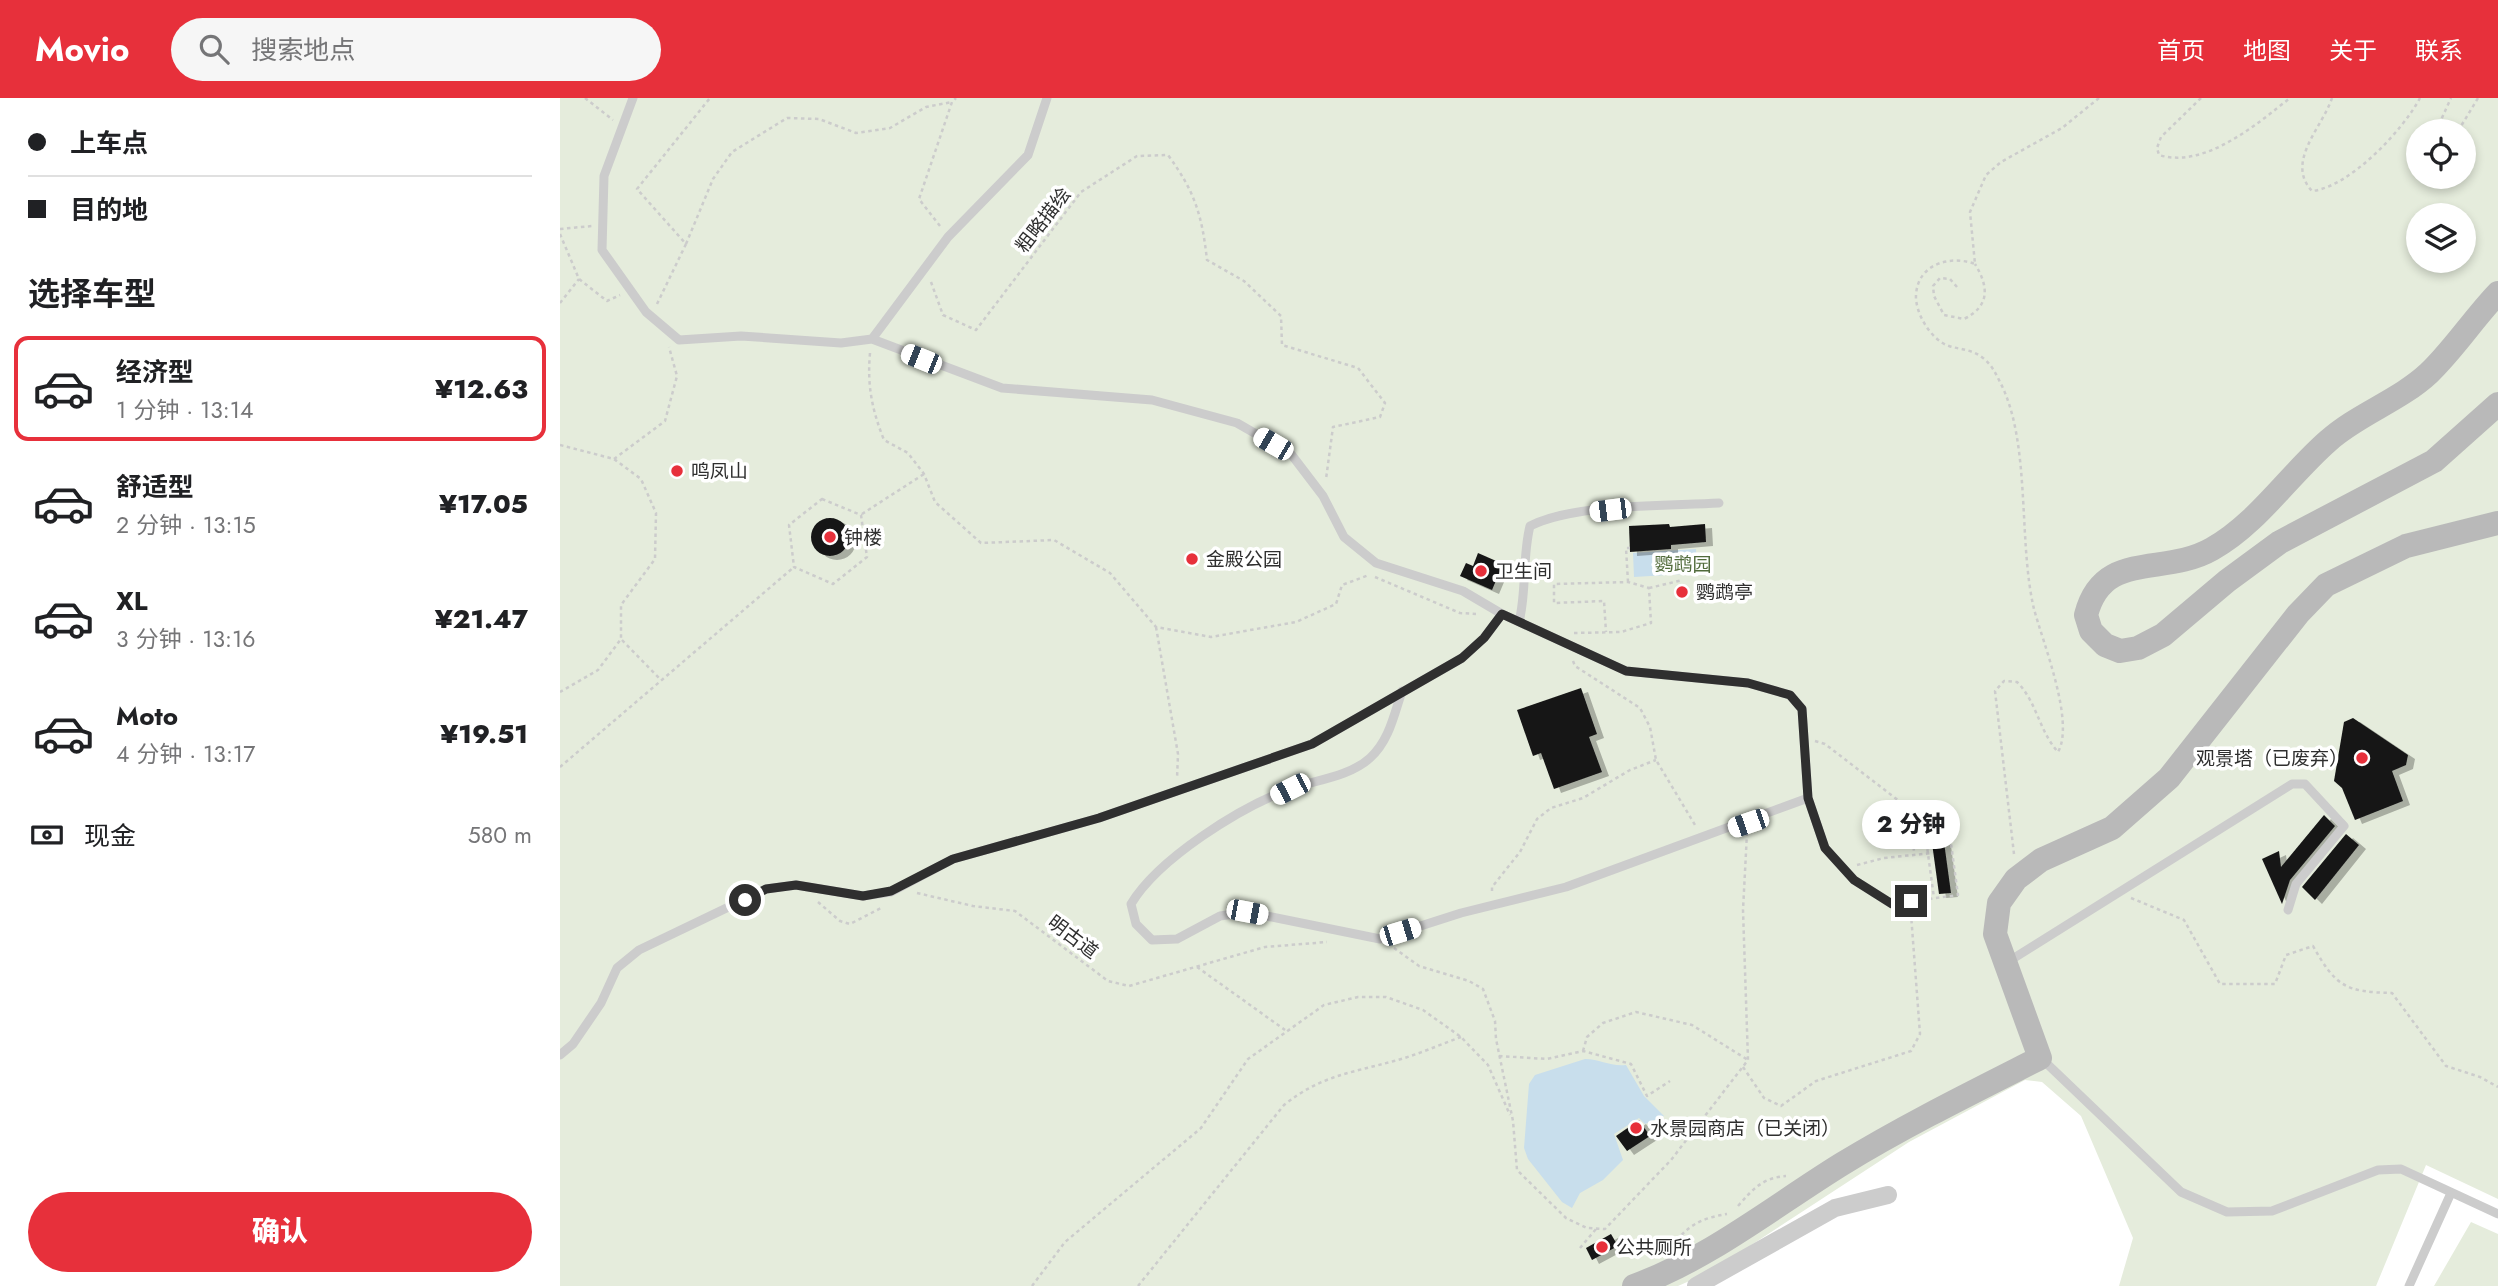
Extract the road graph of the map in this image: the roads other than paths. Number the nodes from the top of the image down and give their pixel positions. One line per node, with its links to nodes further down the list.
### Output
1 (633, 98): 4 (lane)
2 (1047, 98): 4 (lane)
3 (2498, 292): 5 (street)
4 (872, 339): 8 (lane)
5 (2498, 404)
6 (1719, 503): 9 (lane)
7 (2498, 523): 14 (street)
8 (1502, 614): 9 (lane); 10 (lane)
9 (1519, 622): 11 (lane)
10 (1402, 691): 11 (lane); 15 (lane)
11 (1808, 798): 12 (lane)
12 (1911, 901)
13 (2288, 910): 14 (lane)
14 (2004, 964): 16 (street)
15 (560, 1055)
16 (2040, 1058): 17 (lane); 20 (street)
17 (2451, 1193): 19 (lane); 22 (lane)
18 (1888, 1195): 21 (street)
19 (2498, 1214)
20 (1634, 1286)
21 (1696, 1286)
22 (2409, 1286)

